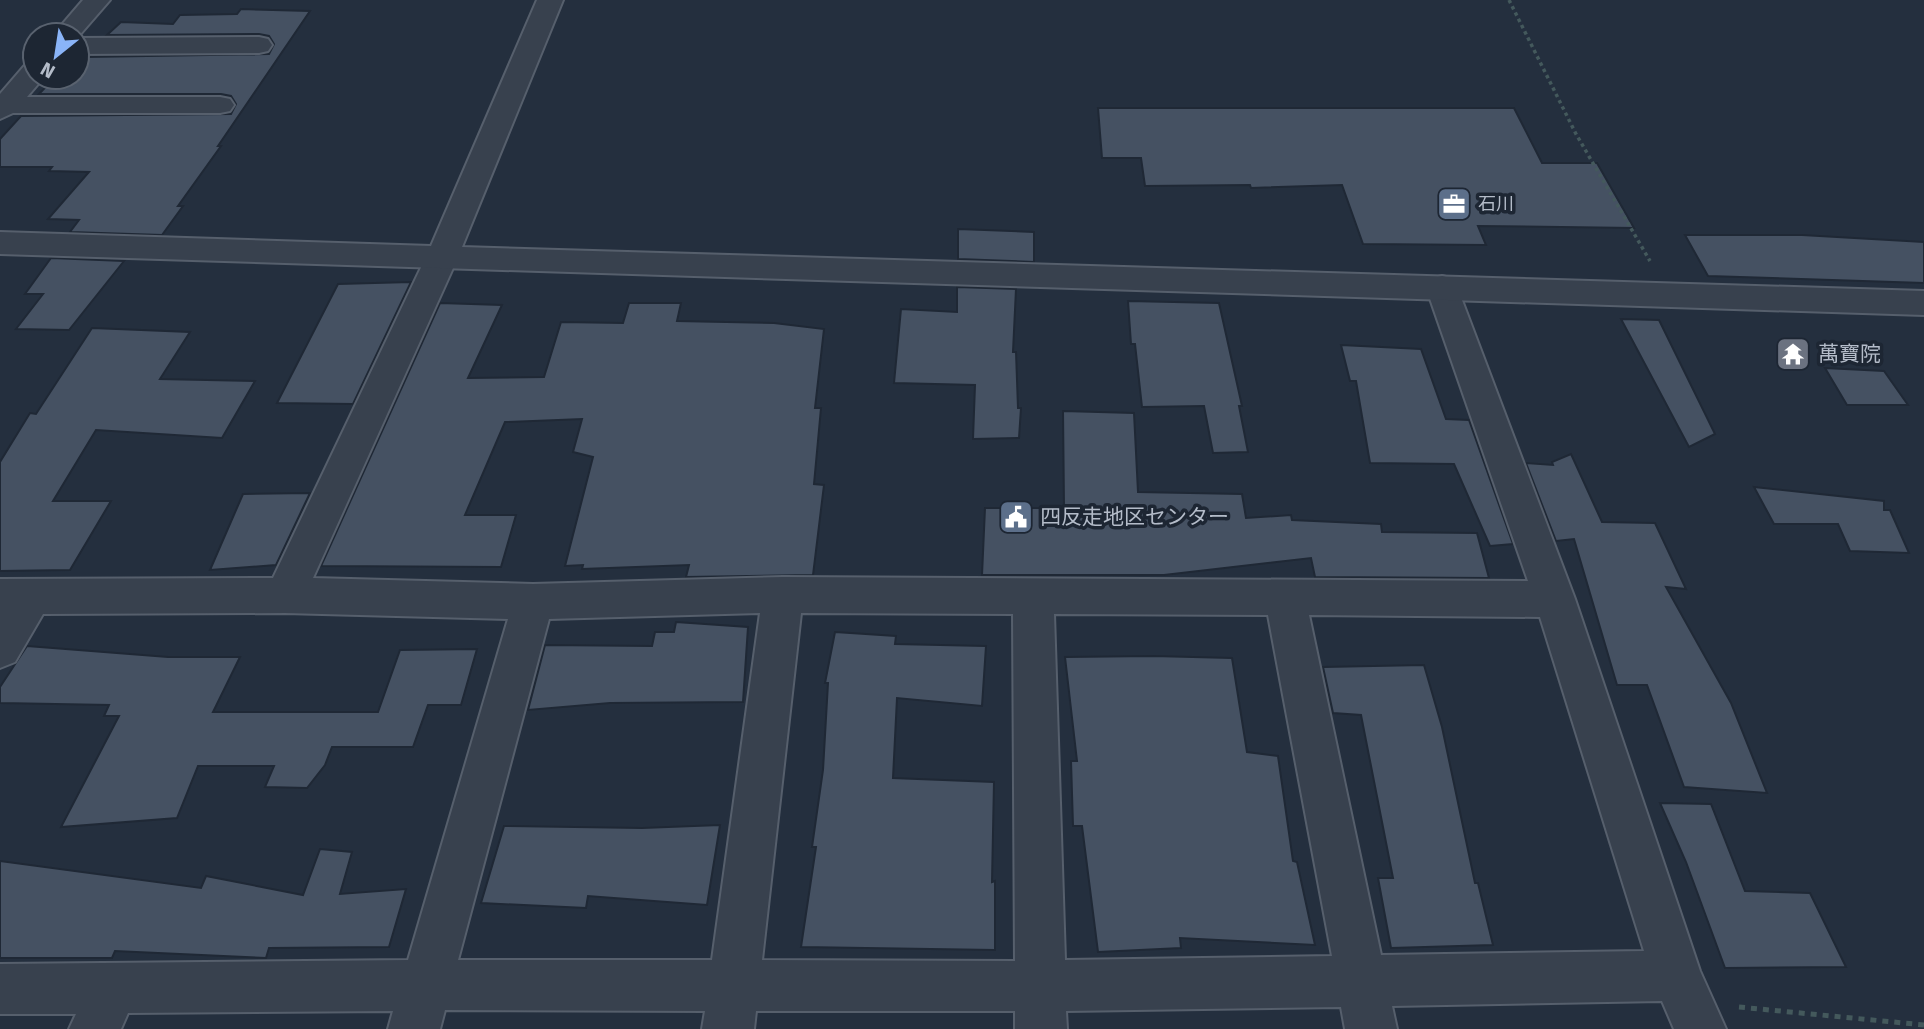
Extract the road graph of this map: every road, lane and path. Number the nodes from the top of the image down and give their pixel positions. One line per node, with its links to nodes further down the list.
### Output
1 (97, 0): 4 (street)
2 (550, 0): 11 (street)
3 (1508, 0): 13 (path)
4 (78, 21)
5 (259, 45): 6 (street)
6 (91, 46)
7 (21, 87): 9 (street)
8 (220, 105): 9 (street)
9 (3, 108)
10 (0, 243): 11 (street)
11 (442, 257): 12 (street); 15 (street)
12 (1442, 287): 13 (street); 20 (street)
13 (1670, 296): 14 (street)
14 (1924, 303)
15 (285, 595): 18 (street); 21 (street)
16 (783, 596): 19 (street); 21 (street); 29 (street)
17 (1285, 596): 19 (street); 20 (street); 23 (street)
18 (15, 598): 22 (street)
19 (1033, 598): 27 (street)
20 (1555, 598): 25 (street)
21 (533, 602): 26 (street)
22 (0, 649)
23 (1361, 981): 25 (street); 27 (street); 31 (street)
24 (0, 989): 28 (street)
25 (1689, 1003): 30 (path)
26 (421, 1007): 28 (street); 29 (street)
27 (1040, 1007): 29 (street)
28 (105, 1008)
29 (730, 1008)
30 (1924, 1025)
31 (1371, 1029)

